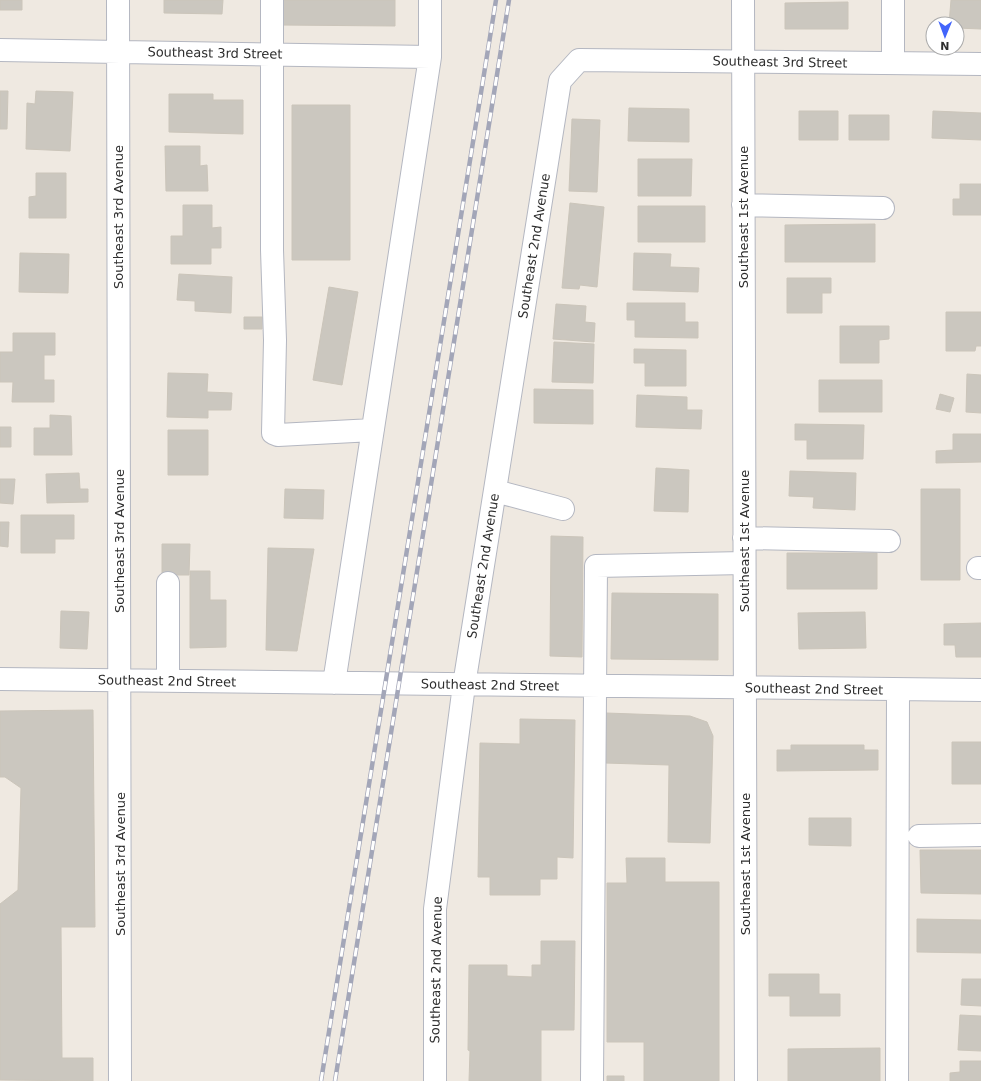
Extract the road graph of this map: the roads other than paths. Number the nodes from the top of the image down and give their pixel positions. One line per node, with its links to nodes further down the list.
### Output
1 (118, 0): 7 (street, Southeast 3rd Avenue)
2 (272, 0): 8 (street)
3 (430, 0): 9 (street)
4 (743, 0): 11 (street, Southeast 1st Avenue)
5 (893, 0): 12 (street)
6 (0, 50): 7 (street, Southeast 3rd Street)
7 (118, 51): 8 (street, Southeast 3rd Street); 24 (street, Southeast 3rd Avenue)
8 (272, 54): 9 (street, Southeast 3rd Street); 16 (street)
9 (430, 57): 16 (street)
10 (579, 60): 11 (street, Southeast 3rd Street); 17 (street, Southeast 2nd Avenue)
11 (743, 61): 12 (street, Southeast 3rd Street); 14 (street, Southeast 1st Avenue)
12 (893, 63): 13 (street, Southeast 3rd Street)
13 (981, 64)
14 (743, 205): 15 (street); 19 (street, Southeast 1st Avenue)
15 (883, 208)
16 (373, 430): 26 (street)
17 (495, 491): 18 (street); 27 (street, Southeast 2nd Avenue)
18 (563, 509)
19 (744, 538): 20 (street); 21 (street, Southeast 1st Avenue)
20 (889, 541)
21 (744, 563): 28 (street); 29 (street, Southeast 1st Avenue)
22 (168, 583): 25 (street)
23 (0, 679): 24 (street, Southeast 2nd Street)
24 (119, 680): 25 (street, Southeast 2nd Street); 34 (street, Southeast 3rd Avenue)
25 (168, 681): 26 (street, Southeast 2nd Street)
26 (334, 683): 27 (street, Southeast 2nd Street)
27 (464, 685): 28 (street, Southeast 2nd Street); 35 (street, Southeast 2nd Avenue)
28 (594, 686): 29 (street, Southeast 2nd Street); 36 (street)
29 (744, 688): 30 (street, Southeast 2nd Street); 37 (street, Southeast 1st Avenue)
30 (898, 690): 31 (street, Southeast 2nd Street); 38 (street)
31 (981, 690)
32 (981, 835): 33 (street)
33 (919, 836)
34 (120, 1081)
35 (434, 1081)
36 (592, 1081)
37 (746, 1081)
38 (897, 1081)

